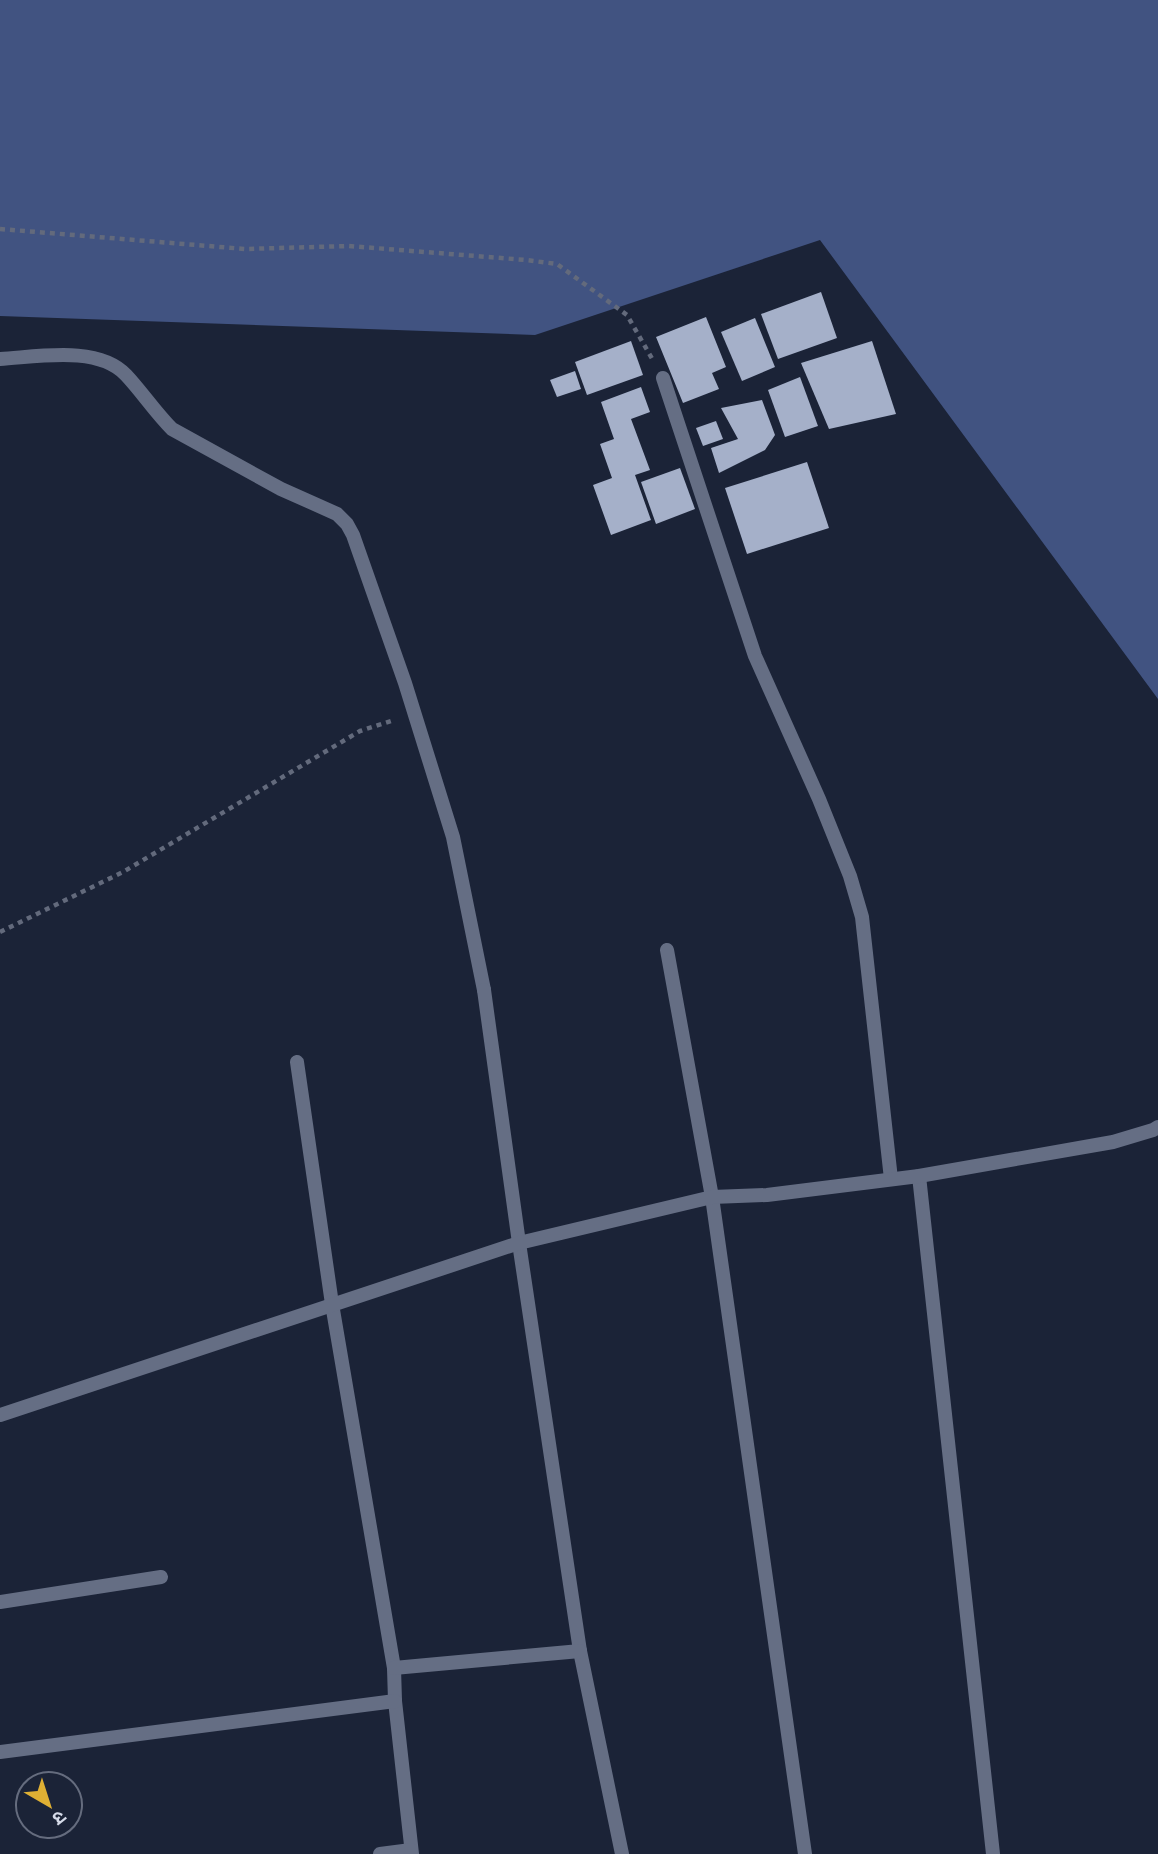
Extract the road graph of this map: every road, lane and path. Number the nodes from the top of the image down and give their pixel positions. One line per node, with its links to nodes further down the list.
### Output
1 (0, 229): 3 (path)
2 (0, 359): 4 (street)
3 (663, 378): 10 (street)
4 (414, 713): 5 (path); 12 (street)
5 (0, 932)
6 (667, 950): 11 (street)
7 (297, 1062): 13 (street)
8 (1158, 1127): 9 (street)
9 (919, 1176): 10 (street); 25 (street)
10 (891, 1179): 11 (street)
11 (712, 1197): 12 (street); 24 (street)
12 (519, 1243): 13 (street); 17 (street)
13 (332, 1304): 14 (street); 18 (street)
14 (0, 1415)
15 (161, 1577): 16 (street)
16 (0, 1602)
17 (580, 1651): 18 (street); 23 (street)
18 (394, 1668): 19 (street)
19 (395, 1701): 20 (street); 21 (street)
20 (1, 1748)
21 (411, 1852): 22 (street)
22 (380, 1854)
23 (622, 1854)
24 (806, 1854)
25 (993, 1854)

